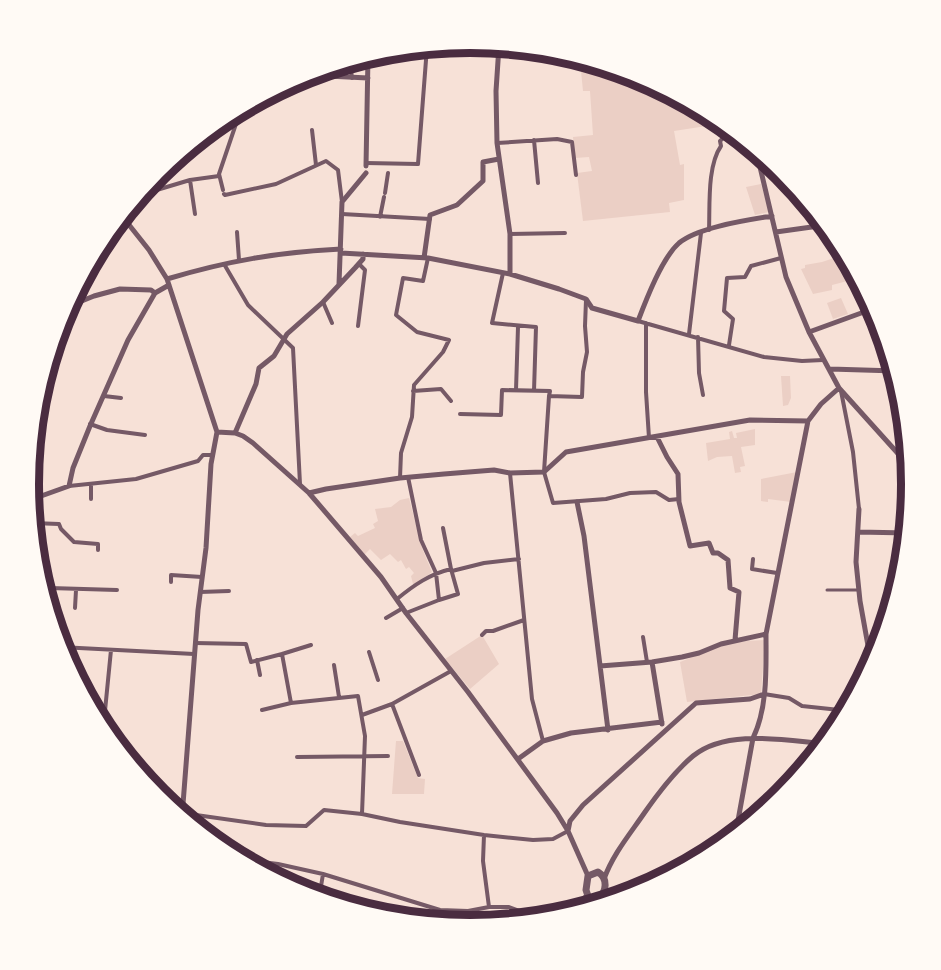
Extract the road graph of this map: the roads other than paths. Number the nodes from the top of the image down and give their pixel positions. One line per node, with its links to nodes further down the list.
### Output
1 (498, 54): 12 (street)
2 (426, 56): 16 (street)
3 (368, 66): 7 (street)
4 (351, 70): 6 (street)
5 (333, 76): 6 (street)
6 (352, 78): 7 (street)
7 (368, 78): 16 (street)
8 (237, 123): 18 (street)
9 (312, 130): 14 (street)
10 (725, 137): 31 (street)
11 (534, 140): 12 (street); 19 (street); 21 (street)
12 (497, 143): 13 (street)
13 (498, 159): 28 (street); 36 (street)
14 (316, 165): 18 (street); 23 (street)
15 (760, 165): 26 (street)
16 (366, 167): 23 (street)
17 (388, 173): 27 (street)
18 (219, 176): 20 (street)
19 (576, 176)
20 (190, 180): 22 (street); 24 (street)
21 (538, 183)
22 (155, 190)
23 (342, 202): 25 (street)
24 (195, 214)
25 (342, 214): 27 (street); 37 (street)
26 (772, 216): 31 (street); 33 (street)
27 (380, 217): 28 (street)
28 (429, 219): 39 (street)
29 (127, 223): 45 (street)
30 (816, 226): 33 (street)
31 (709, 230): 35 (street)
32 (237, 232): 41 (street)
33 (776, 232): 40 (street)
34 (565, 233): 36 (street)
35 (701, 233): 52 (street); 58 (street)
36 (510, 234): 44 (street)
37 (341, 251): 38 (street); 41 (street); 46 (street)
38 (363, 254): 39 (street); 43 (street)
39 (426, 258): 44 (street); 67 (street)
40 (781, 258): 57 (street); 61 (street)
41 (239, 260): 42 (street)
42 (224, 264): 45 (street); 60 (street)
43 (359, 264): 46 (street); 55 (street)
44 (506, 274): 48 (street); 56 (street)
45 (168, 282): 47 (street); 77 (street)
46 (339, 284): 50 (street)
47 (155, 293): 49 (street); 70 (street)
48 (586, 299): 52 (street); 71 (street)
49 (79, 302)
50 (323, 302): 54 (street); 60 (street)
51 (865, 311): 57 (street)
52 (638, 321): 53 (street)
53 (646, 322): 58 (street); 81 (street)
54 (332, 323)
55 (358, 327)
56 (518, 327): 65 (street); 68 (street)
57 (809, 332): 62 (street)
58 (689, 334): 59 (street)
59 (698, 337): 61 (street); 69 (street)
60 (284, 340): 78 (street); 88 (street)
61 (729, 346): 62 (street)
62 (824, 360): 63 (street)
63 (830, 369): 64 (street); 66 (street)
64 (886, 371)
65 (515, 390): 68 (street); 74 (street)
66 (840, 390): 75 (street); 83 (street); 96 (street)
67 (413, 391): 73 (street); 87 (street)
68 (537, 391): 71 (street)
69 (703, 394)
70 (103, 396): 72 (street); 76 (street)
71 (549, 396): 84 (street)
72 (121, 398)
73 (451, 401)
74 (460, 414)
75 (808, 421): 80 (street); 106 (street)
76 (90, 424): 79 (street); 90 (street)
77 (217, 432): 78 (street); 82 (street)
78 (235, 433): 88 (street)
79 (145, 435)
80 (657, 437): 81 (street); 94 (street)
81 (648, 438): 84 (street)
82 (213, 455): 89 (street); 107 (street)
83 (901, 457)
84 (544, 472): 85 (street); 95 (street)
85 (510, 473): 86 (street); 102 (street)
86 (408, 477): 87 (street); 105 (street)
87 (400, 478): 91 (street)
88 (300, 484): 91 (street)
89 (91, 485): 90 (street); 93 (street)
90 (69, 486): 92 (street)
91 (309, 493): 116 (street)
92 (39, 497)
93 (91, 499)
94 (679, 499): 95 (street); 125 (street)
95 (577, 502): 139 (street)
96 (860, 509): 99 (street)
97 (41, 522): 101 (street)
98 (443, 528): 104 (street)
99 (858, 532): 100 (street); 113 (street)
100 (899, 533)
101 (98, 549)
102 (519, 559): 104 (street); 121 (street)
103 (753, 559): 106 (street)
104 (451, 570): 105 (street); 117 (street)
105 (436, 573): 116 (street); 117 (street)
106 (777, 573): 122 (street)
107 (202, 577): 108 (street); 115 (street)
108 (171, 582)
109 (52, 588): 110 (street)
110 (76, 590): 111 (street); 118 (street)
111 (117, 590)
112 (828, 590): 113 (lane)
113 (859, 590): 127 (street)
114 (229, 591): 115 (street)
115 (200, 592): 128 (street)
116 (397, 599): 119 (street)
117 (439, 600): 119 (street)
118 (75, 608)
119 (405, 610): 120 (street); 140 (street)
120 (386, 618)
121 (524, 620): 123 (street); 155 (street)
122 (766, 634): 125 (street); 143 (street)
123 (482, 635)
124 (643, 637): 137 (street)
125 (735, 640): 137 (street)
126 (873, 641): 127 (street)
127 (868, 642): 132 (street)
128 (195, 643): 134 (street); 136 (street)
129 (311, 645): 135 (street)
130 (71, 648): 131 (street)
131 (111, 650): 134 (street); 149 (street)
132 (869, 650)
133 (369, 652): 142 (street)
134 (194, 654): 162 (street)
135 (282, 654): 136 (street); 145 (street)
136 (257, 660): 141 (street)
137 (649, 662): 139 (street); 151 (street)
138 (334, 665): 144 (street)
139 (600, 666): 152 (street)
140 (451, 670): 146 (street); 160 (street)
141 (260, 675)
142 (378, 680)
143 (764, 694): 148 (street); 153 (street); 154 (street)
144 (339, 697): 145 (street); 150 (street)
145 (291, 703): 147 (street)
146 (392, 704): 150 (street); 161 (street)
147 (262, 710)
148 (838, 710)
149 (105, 713)
150 (362, 715): 157 (street)
151 (662, 722): 152 (street); 153 (street)
152 (609, 729): 155 (street)
153 (664, 731): 166 (street)
154 (753, 738): 156 (street); 165 (street); 169 (street)
155 (543, 741): 160 (street)
156 (816, 743)
157 (365, 755): 158 (street); 159 (street); 163 (street)
158 (388, 756)
159 (297, 757)
160 (518, 759): 166 (street)
161 (419, 775)
162 (183, 806)
163 (362, 814): 164 (street); 167 (street)
164 (195, 817)
165 (738, 823)
166 (568, 831): 167 (street); 172 (street)
167 (484, 834): 179 (street)
168 (260, 861): 171 (street)
169 (610, 862): 170 (street); 173 (street)
170 (597, 872): 172 (street); 173 (street)
171 (323, 874): 174 (street); 179 (street)
172 (588, 876): 175 (street)
173 (604, 879): 176 (street)
174 (321, 890)
175 (588, 896): 177 (street); 178 (street)
176 (602, 896)
177 (591, 899)
178 (582, 902)
179 (489, 907): 180 (street)
180 (526, 913)

